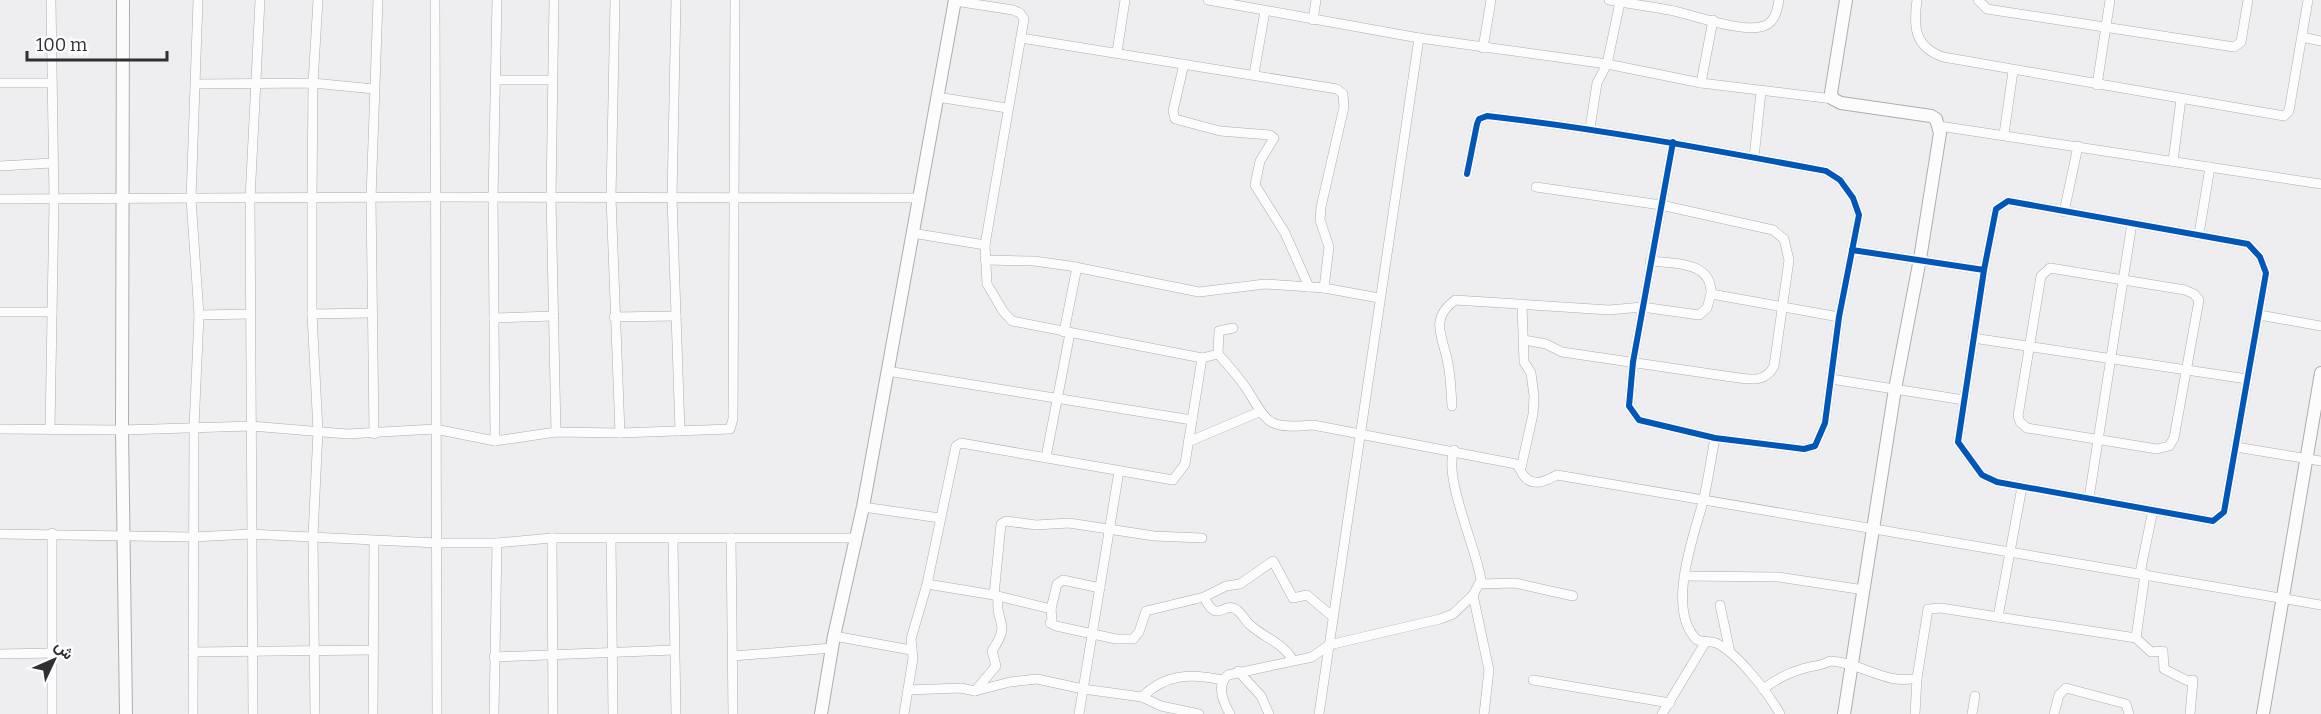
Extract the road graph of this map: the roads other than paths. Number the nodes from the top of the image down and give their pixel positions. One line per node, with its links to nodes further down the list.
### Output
1 (51, 0): 46 (street)
2 (123, 0): 80 (street)
3 (198, 0): 49 (street)
4 (260, 0): 44 (street)
5 (318, 0): 47 (street)
6 (378, 0): 51 (street)
7 (435, 0): 71 (street)
8 (497, 0): 42 (street)
9 (554, 0): 43 (street)
10 (615, 0): 70 (street)
11 (676, 0): 76 (street)
12 (735, 0): 77 (street)
13 (1125, 0): 37 (street)
14 (1208, 0): 28 (street)
15 (1316, 0): 29 (street)
16 (1491, 0): 36 (street)
17 (1609, 0): 26 (street)
18 (1779, 0): 30 (street)
19 (1846, 0): 54 (street)
20 (1917, 0): 40 (street)
21 (1978, 0): 31 (street)
22 (2110, 0): 31 (street)
23 (2248, 0): 31 (street)
24 (2308, 0): 32 (street)
25 (955, 1): 33 (street); 53 (street)
26 (1620, 2): 27 (street); 39 (street)
27 (1671, 5): 30 (street)
28 (1265, 11): 29 (street); 41 (street)
29 (1313, 20): 34 (street)
30 (1713, 20): 48 (street)
31 (2106, 27): 50 (street)
32 (2302, 37): 35 (street); 55 (street)
33 (1021, 38): 37 (street); 56 (street)
34 (1419, 38): 36 (street); 100 (street)
35 (2321, 41)
36 (1483, 48): 39 (street)
37 (1117, 52): 38 (street)
38 (1185, 63): 41 (street); 97 (street)
39 (1607, 64): 48 (street); 58 (street)
40 (2013, 71): 50 (street); 59 (street)
41 (1254, 74): 98 (street)
42 (496, 80): 43 (street); 74 (street)
43 (554, 80): 75 (street)
44 (254, 82): 47 (street); 49 (street); 82 (street)
45 (0, 83): 46 (street)
46 (51, 83): 64 (street)
47 (313, 83): 51 (street); 72 (street)
48 (1701, 83): 52 (street)
49 (196, 84): 81 (street)
50 (2097, 85): 55 (street)
51 (374, 88): 73 (street)
52 (1761, 92): 54 (street); 62 (street)
53 (937, 97): 56 (street); 78 (street)
54 (1833, 99): 57 (street)
55 (2181, 99): 63 (street)
56 (1007, 108): 89 (street)
57 (1939, 126): 59 (street); 91 (street)
58 (1590, 128): 60 (street); 67 (street)
59 (2004, 134): 61 (street)
60 (1673, 142): 62 (street); 84 (street)
61 (2078, 146): 63 (street); 85 (street)
62 (1754, 158): 90 (street)
63 (2173, 161): 66 (street)
64 (52, 163): 65 (street); 83 (street)
65 (0, 166)
66 (2211, 167): 68 (street); 88 (street)
67 (1467, 174)
68 (2321, 184)
69 (1536, 187): 84 (street)
70 (611, 196): 75 (street); 76 (street); 114 (street)
71 (434, 197): 73 (street); 74 (street); 140 (street)
72 (312, 198): 73 (street); 82 (street); 108 (street)
73 (371, 198): 106 (street)
74 (493, 198): 75 (street); 115 (street)
75 (551, 198): 111 (street)
76 (672, 198): 77 (street); 112 (street)
77 (732, 198): 78 (street); 145 (street)
78 (918, 198): 87 (street)
79 (0, 199): 83 (street)
80 (122, 199): 81 (street); 83 (street); 142 (street)
81 (191, 199): 82 (street); 109 (street)
82 (250, 199): 107 (street)
83 (54, 201): 105 (street)
84 (1661, 205): 93 (street); 102 (street)
85 (2064, 212): 86 (street); 95 (street)
86 (2132, 223): 88 (street); 96 (street)
87 (912, 233): 89 (street); 127 (street)
88 (2199, 234): 110 (street)
89 (985, 245): 92 (street)
90 (1852, 250): 91 (street); 113 (street)
91 (1920, 259): 95 (street); 131 (street)
92 (985, 260): 94 (street); 118 (street)
93 (1650, 261): 99 (street); 103 (street)
94 (1077, 267): 97 (street); 118 (street)
95 (1984, 270): 119 (street)
96 (2122, 279): 121 (street); 124 (street); 126 (street)
97 (1309, 287): 98 (street)
98 (1324, 288): 100 (street)
99 (1711, 294): 102 (street); 103 (street)
100 (1379, 298): 148 (street)
101 (1522, 304): 103 (street); 120 (street); 134 (street)
102 (1782, 306): 113 (street); 125 (street)
103 (1642, 307): 125 (street)
104 (0, 312): 105 (street)
105 (52, 312): 141 (street)
106 (371, 313): 108 (street); 147 (street)
107 (251, 314): 109 (street); 137 (street)
108 (312, 314): 143 (street)
109 (199, 315): 138 (street)
110 (2259, 315): 116 (street); 130 (street)
111 (554, 316): 115 (street); 144 (street)
112 (676, 316): 114 (street); 145 (street)
113 (1839, 316): 129 (street)
114 (614, 317): 146 (street)
115 (494, 318): 151 (street)
116 (2321, 326)
117 (1233, 328): 122 (street)
118 (1067, 332): 123 (street); 132 (street)
119 (1973, 338): 121 (street); 133 (street)
120 (1524, 340): 125 (street); 158 (street)
121 (2028, 347): 124 (street); 150 (street)
122 (1218, 354): 123 (street); 135 (street)
123 (1202, 358): 136 (street)
124 (2110, 359): 126 (street); 150 (street)
125 (1633, 362): 149 (street)
126 (2187, 369): 130 (street); 150 (street)
127 (887, 371): 132 (street); 163 (street)
128 (2321, 373): 156 (street)
129 (1831, 379): 131 (street); 149 (street)
130 (2247, 379): 153 (street)
131 (1895, 390): 133 (street); 167 (street)
132 (1056, 399): 136 (street); 155 (street)
133 (1964, 400): 160 (street)
134 (1452, 406)
135 (1259, 412): 148 (street); 152 (street)
136 (1191, 420): 152 (street)
137 (252, 426): 138 (street); 143 (street); 170 (street)
138 (194, 428): 142 (street); 173 (street)
139 (0, 429): 141 (street)
140 (435, 429): 147 (street); 151 (street); 181 (street)
141 (50, 430): 142 (street)
142 (123, 430): 172 (street)
143 (318, 431): 147 (street); 171 (street)
144 (556, 432): 146 (street); 151 (street)
145 (680, 432): 146 (street)
146 (620, 433)
147 (374, 434)
148 (1360, 435): 154 (street); 198 (street)
149 (1715, 438): 162 (street)
150 (2099, 439): 161 (street)
151 (495, 441)
152 (1188, 442): 159 (street)
153 (2236, 447): 156 (street); 164 (street)
154 (1454, 450): 158 (street); 187 (street)
155 (1046, 457): 159 (street); 165 (street)
156 (2306, 458): 157 (street); 194 (street)
157 (2321, 461)
158 (1521, 468): 162 (street)
159 (1119, 471): 166 (street)
160 (2022, 487): 161 (street); 183 (street)
161 (2088, 498): 164 (street)
162 (1703, 500): 167 (street); 185 (street)
163 (863, 507): 165 (street); 177 (street)
164 (2153, 510): 184 (street)
165 (940, 518): 186 (street)
166 (1110, 528): 178 (street); 188 (street); 191 (street)
167 (1874, 528): 183 (street); 189 (street)
168 (52, 533): 169 (street); 172 (street); 213 (street)
169 (0, 534)
170 (251, 534): 171 (street); 173 (street); 209 (street)
171 (313, 536): 180 (street); 211 (street)
172 (123, 537): 173 (street); 232 (street)
173 (193, 537): 210 (street)
174 (552, 538): 175 (street); 182 (street); 215 (street)
175 (611, 538): 179 (street); 206 (street)
176 (731, 538): 177 (street); 179 (street); 216 (street)
177 (856, 538): 202 (street)
178 (1202, 538)
179 (673, 540): 207 (street)
180 (374, 542): 181 (street); 205 (street)
181 (437, 543): 182 (street); 237 (street)
182 (497, 543): 217 (street)
183 (2009, 551): 184 (street); 199 (street)
184 (2143, 574): 194 (street); 201 (street)
185 (1685, 576): 189 (street); 203 (street)
186 (927, 584): 191 (street); 208 (street)
187 (1480, 584): 190 (street); 192 (street)
188 (1100, 588): 197 (street); 200 (street)
189 (1864, 590): 219 (street)
190 (1473, 595): 204 (street); 250 (street)
191 (996, 596): 197 (street); 227 (street)
192 (1573, 596)
193 (1204, 597): 198 (street); 200 (street); 218 (street)
194 (2283, 598): 196 (street); 258 (street)
195 (1720, 605): 212 (street)
196 (2321, 605)
197 (1051, 609): 200 (street)
198 (1333, 617): 204 (street)
199 (1998, 617): 201 (street); 221 (street)
200 (1093, 633): 224 (street)
201 (2136, 638): 257 (street)
202 (833, 642): 208 (street); 216 (street); 243 (street)
203 (1705, 643): 212 (street); 230 (street)
204 (1329, 645): 218 (street); 249 (street)
205 (373, 650): 211 (street); 236 (street)
206 (613, 650): 207 (street); 215 (street); 240 (street)
207 (674, 650): 241 (street)
208 (911, 650): 226 (street)
209 (251, 651): 210 (street); 211 (street); 234 (street)
210 (193, 652): 233 (street)
211 (314, 652): 235 (street)
212 (1730, 652): 225 (street)
213 (52, 653): 214 (street); 231 (street)
214 (0, 654)
215 (553, 656): 217 (street); 239 (street)
216 (733, 656): 242 (street)
217 (494, 657): 238 (street)
218 (1293, 660): 220 (street)
219 (1852, 666): 221 (street); 225 (street); 252 (street)
220 (1238, 671): 222 (street); 248 (street)
221 (1917, 678): 253 (street)
222 (1222, 680): 229 (street); 247 (street)
223 (1533, 680): 230 (street)
224 (1083, 689): 227 (street); 229 (street); 245 (street)
225 (1763, 689): 251 (street)
226 (908, 690): 227 (street); 244 (street)
227 (975, 691)
228 (1975, 696): 254 (street)
229 (1142, 697): 246 (street)
230 (1666, 710)
231 (52, 714)
232 (126, 714)
233 (193, 714)
234 (253, 714)
235 (315, 714)
236 (373, 714)
237 (437, 714)
238 (494, 714)
239 (553, 714)
240 (613, 714)
241 (676, 714)
242 (733, 714)
243 (821, 714)
244 (904, 714)
245 (1079, 714)
246 (1199, 714)
247 (1230, 714)
248 (1269, 714)
249 (1319, 714)
250 (1484, 714)
251 (1780, 714)
252 (1844, 714)
253 (1915, 714)
254 (1972, 714)
255 (2054, 714): 256 (street)
256 (2129, 714)
257 (2190, 714)
258 (2263, 714)

